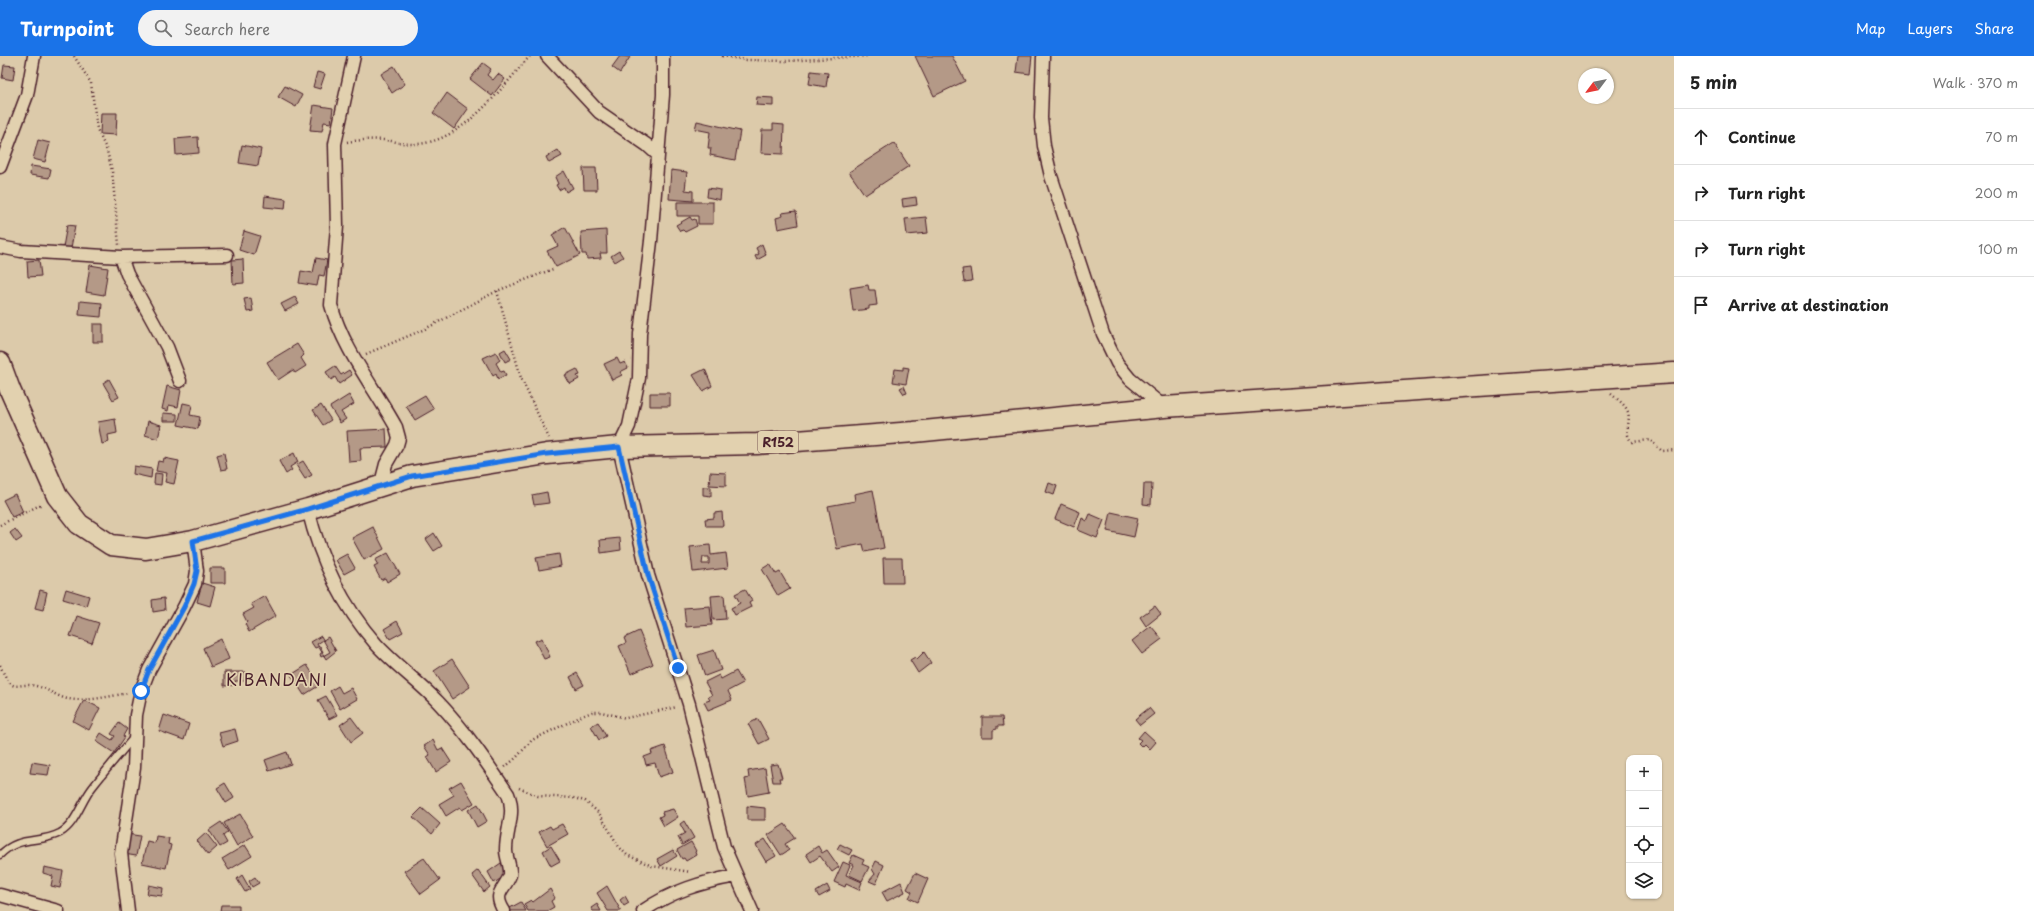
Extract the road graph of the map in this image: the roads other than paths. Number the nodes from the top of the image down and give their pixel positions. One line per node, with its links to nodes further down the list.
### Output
1 (34, 56): 7 (street)
2 (354, 56): 16 (street)
3 (547, 56): 6 (street)
4 (663, 56): 6 (street)
5 (1043, 56): 14 (street)
6 (658, 155): 15 (street)
7 (0, 167)
8 (0, 246): 10 (street)
9 (227, 255): 10 (street)
10 (121, 257): 13 (street)
11 (0, 363): 18 (main road, R152)
12 (1674, 373): 14 (main road, R152)
13 (180, 381)
14 (1164, 408): 15 (main road, R152)
15 (619, 447): 16 (main road, R152); 21 (street)
16 (380, 487): 17 (main road, R152)
17 (308, 509): 18 (main road, R152); 25 (street)
18 (193, 541): 19 (street)
19 (134, 737): 20 (lane); 24 (street)
20 (0, 855)
21 (736, 876): 26 (street); 27 (street)
22 (0, 896): 23 (street)
23 (58, 911)
24 (128, 911)
25 (504, 911)
26 (643, 911)
27 (752, 911)

